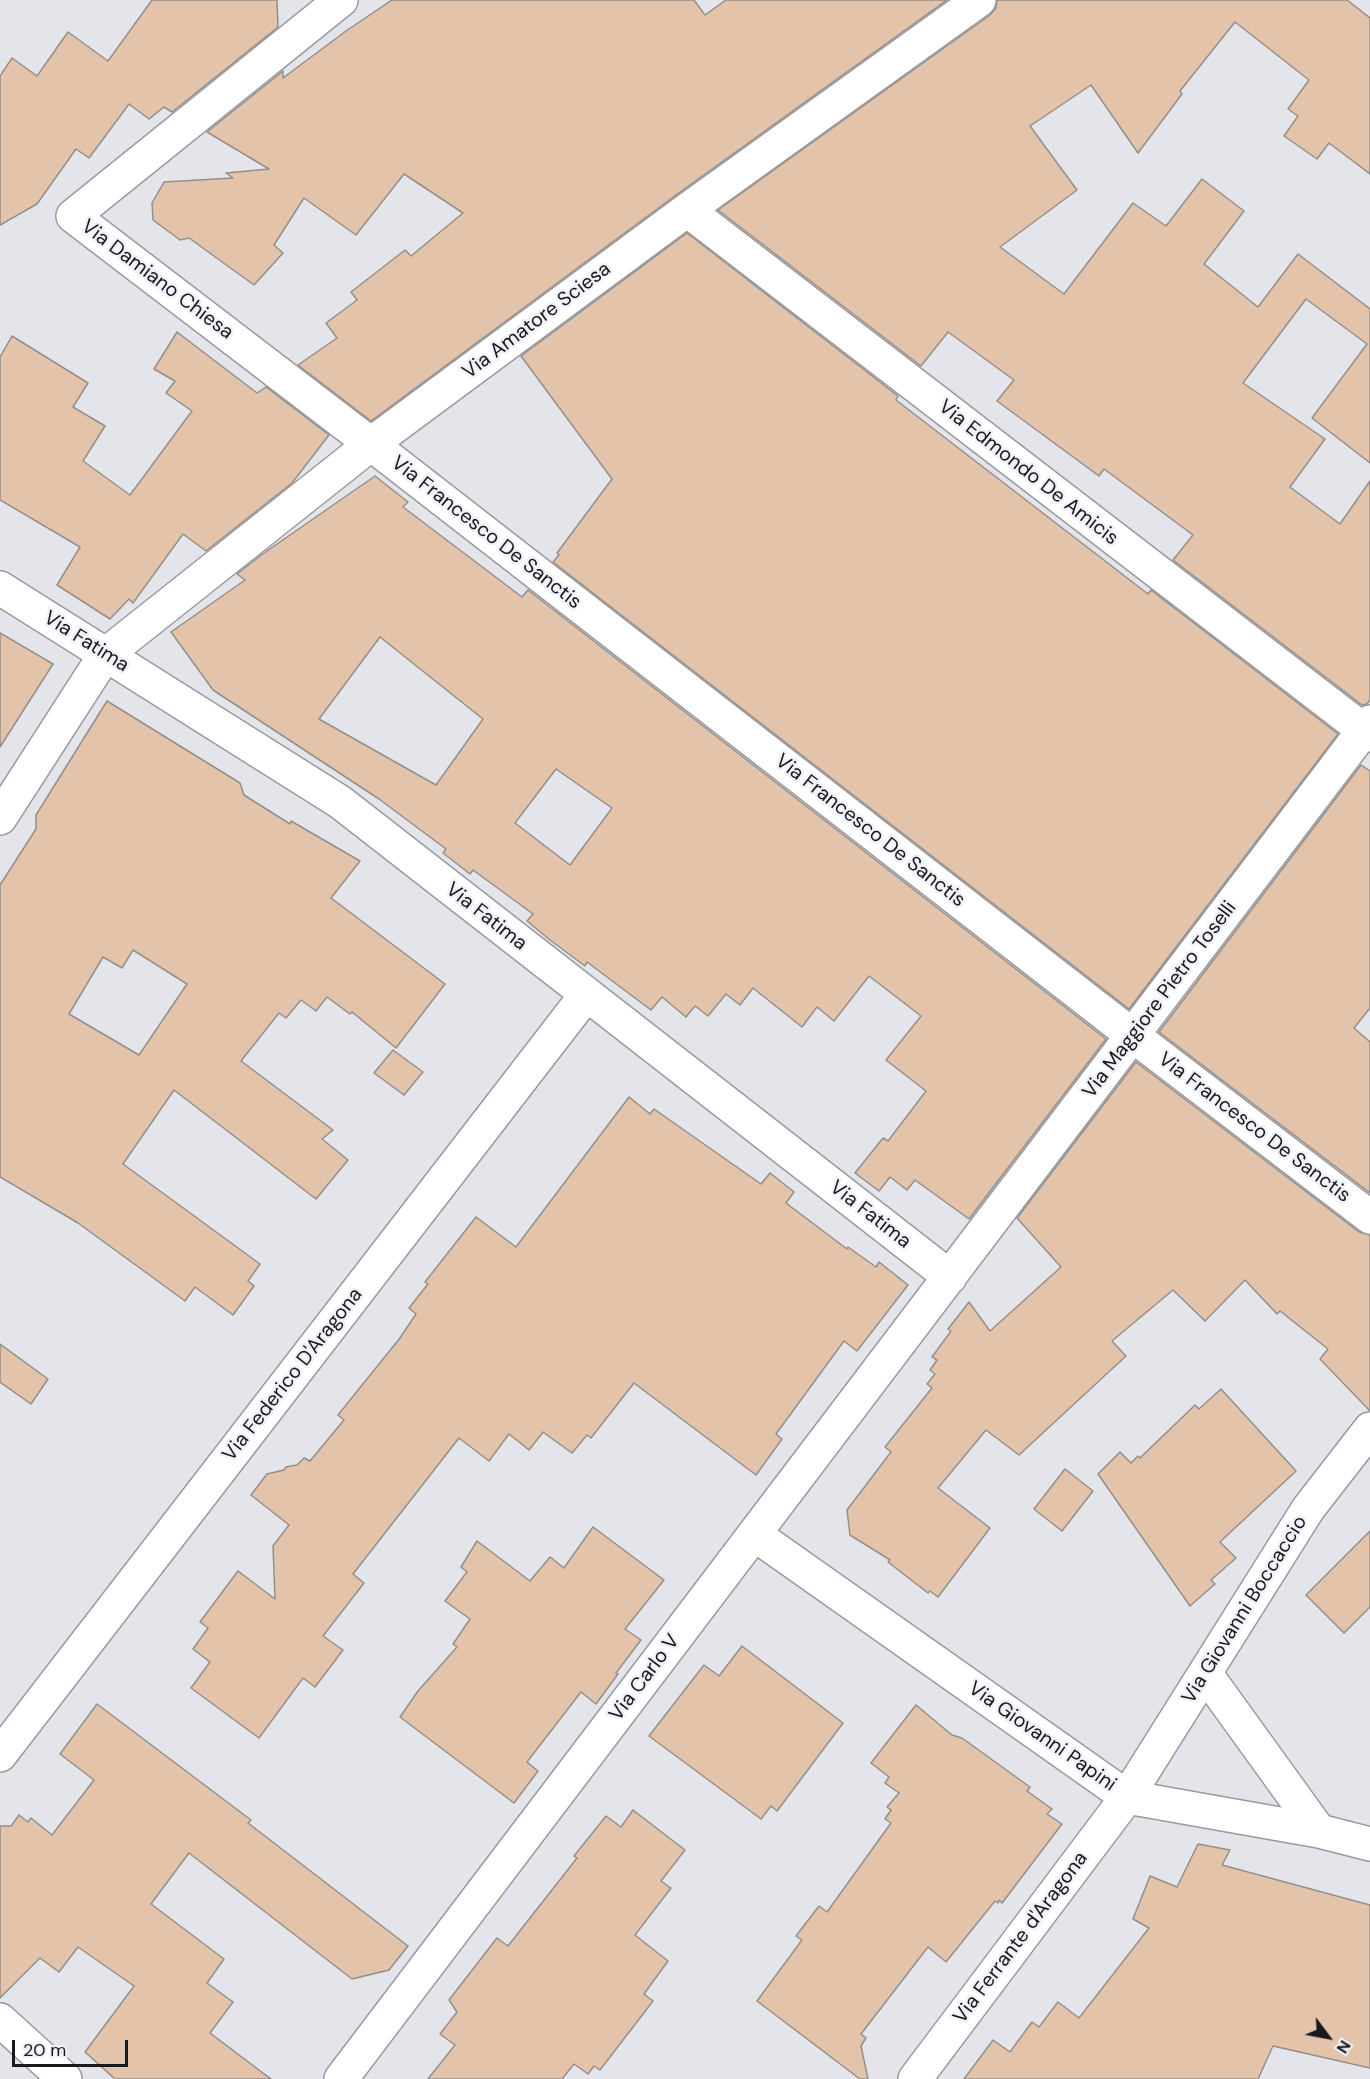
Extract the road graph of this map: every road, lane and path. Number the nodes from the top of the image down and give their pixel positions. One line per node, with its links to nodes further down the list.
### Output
1 (341, 0): 4 (street, Via Damiano Chiesa)
2 (979, 0): 3 (street, Via Amatore Sciesa)
3 (687, 210): 4 (street, Via Amatore Sciesa); 7 (street, Via Edmondo De Amicis)
4 (372, 444): 6 (street, Via Amatore Sciesa); 10 (street, Via Francesco De Sanctis)
5 (0, 588): 6 (street, Via Fatima)
6 (105, 655): 8 (street, Via Amatore Sciesa); 9 (street, Via Fatima)
7 (1368, 729): 10 (street, Via Maggiore Pietro Toselli)
8 (0, 818)
9 (586, 995): 12 (street, Via Fatima); 16 (street, Via Federico D'Aragona)
10 (1132, 1035): 11 (street, Via Francesco De Sanctis); 12 (street, Via Maggiore Pietro Toselli)
11 (1370, 1216)
12 (950, 1277): 14 (street, Via Carlo V)
13 (1370, 1429): 15 (street, Via Giovanni Boccaccio)
14 (754, 1534): 17 (street, Via Giovanni Papini); 22 (street, Via Carlo V)
15 (1205, 1673): 17 (street, Via Giovanni Boccaccio); 18 (street)
16 (0, 1755)
17 (1127, 1797): 18 (street, Via Giovanni Papini); 23 (street, Via Ferrante d'Aragona)
18 (1319, 1831): 19 (street, Via Giovanni Papini)
19 (1370, 1844)
20 (0, 2020): 21 (street)
21 (65, 2079)
22 (341, 2079)
23 (915, 2079)

